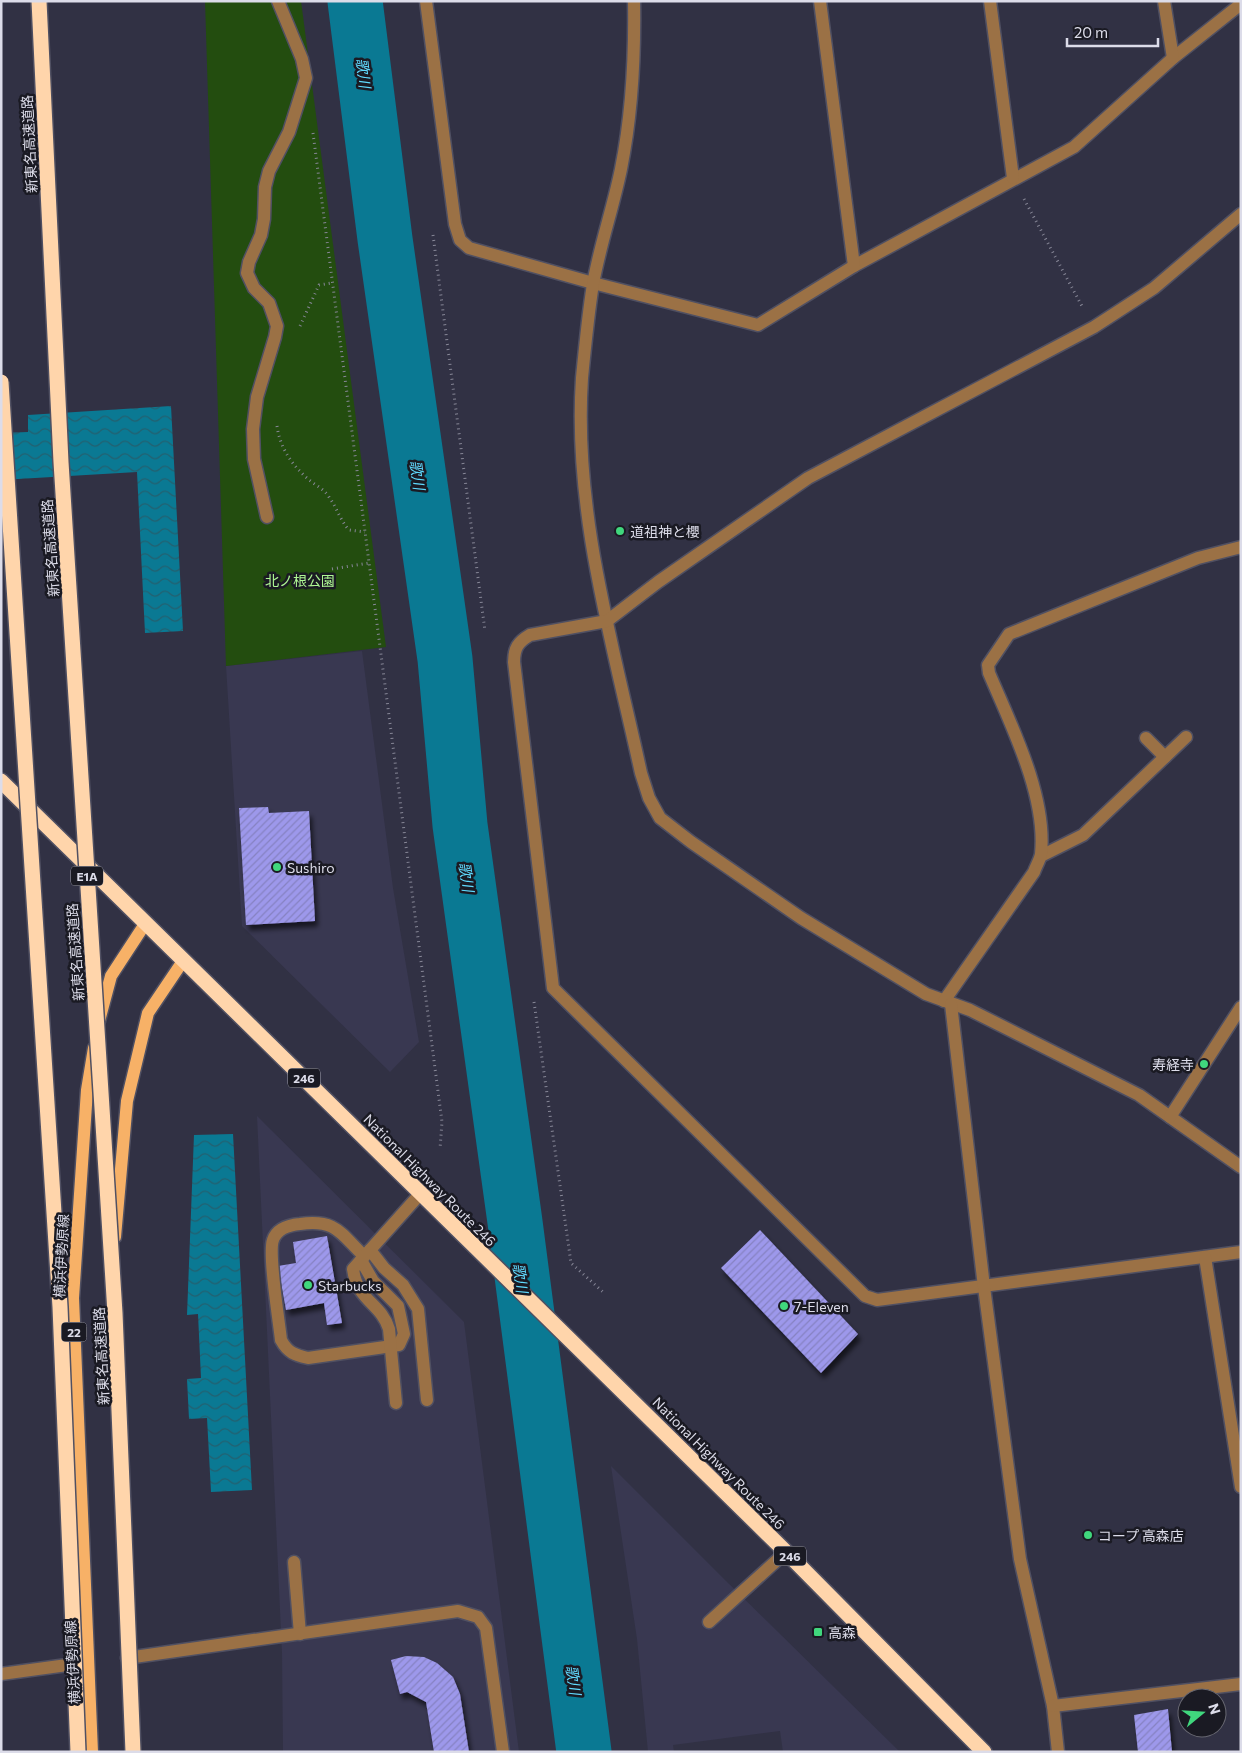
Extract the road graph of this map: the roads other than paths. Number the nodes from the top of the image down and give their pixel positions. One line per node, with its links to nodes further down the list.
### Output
1 (39, 1): 50 (highway, 新東名高速道路 / E1A, bridge)
2 (278, 1): 15 (street)
3 (426, 1): 13 (street)
4 (634, 1): 13 (street)
5 (820, 1): 12 (street)
6 (990, 1): 10 (street)
7 (1164, 1): 9 (street)
8 (1241, 4): 9 (street)
9 (1173, 58): 10 (street)
10 (1013, 178): 12 (street)
11 (1241, 214): 17 (street)
12 (854, 266): 13 (street)
13 (593, 283): 17 (street)
14 (1, 382): 48 (highway, bridge)
15 (267, 517)
16 (1241, 547): 22 (street)
17 (608, 621): 25 (street); 33 (street)
18 (1186, 737): 20 (street)
19 (1146, 738): 20 (street)
20 (1165, 757): 22 (street)
21 (1, 780): 23 (highway, National Highway Route 246 / 246)
22 (1040, 856): 25 (street)
23 (145, 924): 24 (highway, National Highway Route 246 / 246); 43 (main road, 横浜伊勢原線 / 22)
24 (183, 960): 29 (highway, National Highway Route 246 / 246); 42 (main road)
25 (947, 1003): 27 (street); 33 (street)
26 (1241, 1008): 27 (street)
27 (1170, 1117): 28 (street)
28 (1241, 1168)
29 (421, 1192): 31 (street); 38 (highway, National Highway Route 246 / 246)
30 (1241, 1252): 32 (street)
31 (365, 1255): 34 (street); 34 (street); 34 (street); 35 (street)
32 (1205, 1257): 33 (street); 37 (street)
33 (984, 1287): 46 (street)
34 (390, 1348): 36 (street)
35 (427, 1400)
36 (396, 1403)
37 (1241, 1487)
38 (786, 1552): 40 (street); 47 (highway, National Highway Route 246 / 246)
39 (294, 1562): 41 (street)
40 (709, 1622)
41 (300, 1634): 42 (street); 51 (street)
42 (127, 1658): 50 (main road)
43 (87, 1663): 44 (street); 49 (main road, 横浜伊勢原線 / 22)
44 (1, 1674)
45 (1241, 1684): 46 (street)
46 (1053, 1706): 52 (street)
47 (981, 1751)
48 (78, 1752)
49 (92, 1752)
50 (133, 1752)
51 (503, 1752)
52 (1058, 1752)

